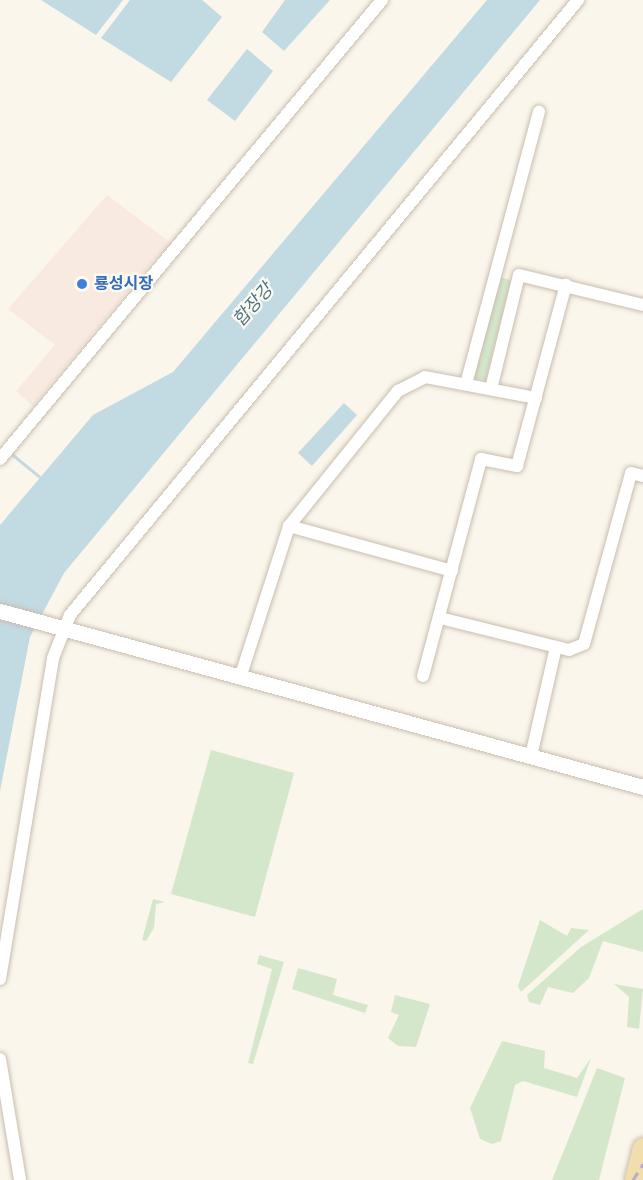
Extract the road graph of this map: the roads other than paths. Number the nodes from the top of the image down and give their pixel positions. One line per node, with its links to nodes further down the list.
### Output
1 (381, 0): 11 (street)
2 (578, 0): 17 (street)
3 (539, 112): 4 (street)
4 (497, 269): 5 (street); 8 (street)
5 (519, 275): 6 (street); 9 (street)
6 (566, 285): 7 (street); 10 (street)
7 (643, 305)
8 (466, 384): 9 (street); 13 (street)
9 (491, 389): 10 (street)
10 (536, 398): 14 (street)
11 (2, 457)
12 (643, 476): 18 (street)
13 (289, 526): 14 (street); 20 (street)
14 (452, 571): 16 (street)
15 (0, 611): 17 (street)
16 (440, 618): 18 (street); 19 (street)
17 (58, 628): 20 (street); 23 (street)
18 (556, 647): 21 (street)
19 (423, 676)
20 (240, 678): 21 (street)
21 (531, 756): 22 (street)
22 (643, 787)
23 (0, 979)
24 (0, 1059): 26 (street)
25 (643, 1148): 27 (main road)
26 (20, 1180)
27 (635, 1180)

